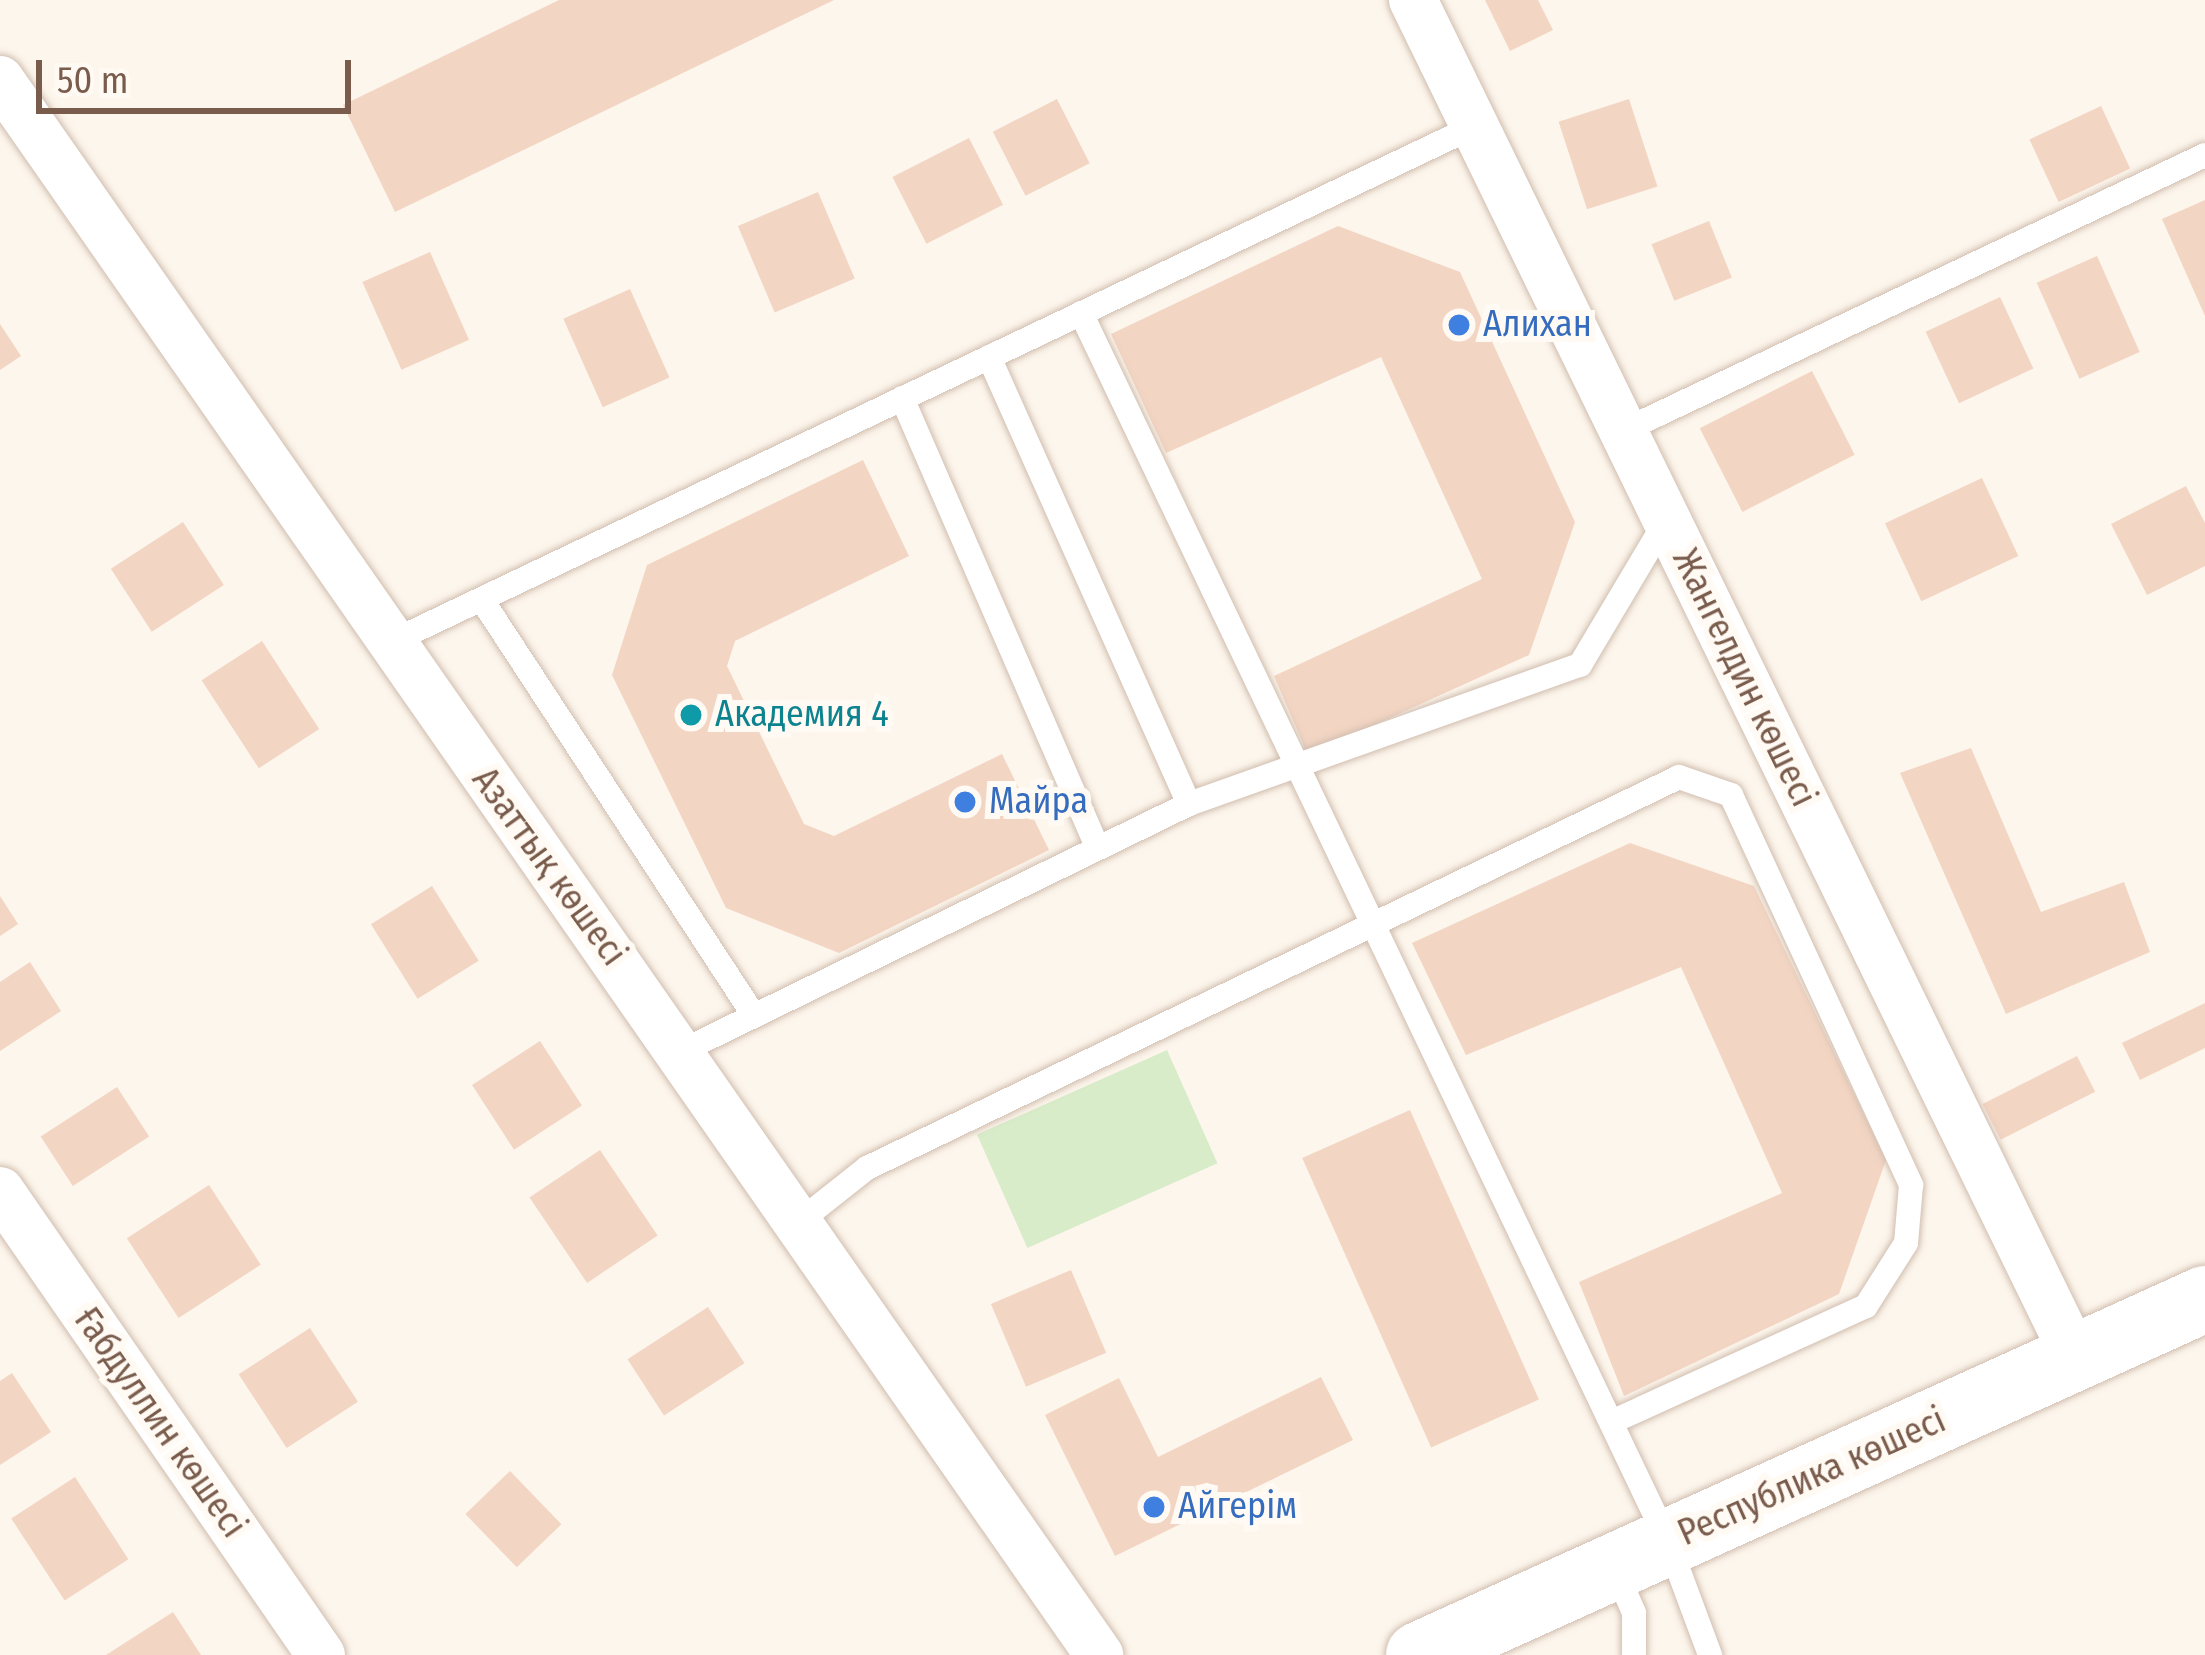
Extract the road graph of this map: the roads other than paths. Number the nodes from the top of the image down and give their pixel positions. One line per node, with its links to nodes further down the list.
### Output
1 (1413, 0): 3 (street, Жангелдин көшесі)
2 (0, 80): 11 (street, Азаттық көшесі)
3 (1473, 127): 5 (lane); 8 (street, Жангелдин көшесі)
4 (2205, 154): 8 (lane)
5 (1081, 314): 6 (lane); 12 (lane)
6 (988, 357): 7 (lane); 13 (lane)
7 (902, 398): 10 (lane); 14 (lane)
8 (1623, 431): 9 (street, Жангелдин көшесі)
9 (1666, 520): 12 (lane); 21 (street, Жангелдин көшесі)
10 (484, 603): 11 (lane); 16 (lane)
11 (386, 644): 17 (street, Азаттық көшесі)
12 (1299, 772): 13 (lane); 15 (lane)
13 (1189, 804): 14 (lane)
14 (1097, 847): 16 (lane)
15 (1371, 918): 19 (lane); 22 (lane); 22 (lane)
16 (754, 1016): 17 (lane)
17 (684, 1050): 19 (street, Азаттық көшесі)
18 (0, 1191): 24 (street, Ғабдуллин көшесі)
19 (795, 1225): 25 (street, Азаттық көшесі)
20 (2205, 1299): 21 (main road, Республика көшесі)
21 (2075, 1357): 23 (main road, Республика көшесі)
22 (1611, 1422): 23 (lane)
23 (1641, 1554): 26 (main road, Республика көшесі); 27 (lane); 28 (lane)
24 (321, 1655)
25 (1099, 1655)
26 (1419, 1655)
27 (1634, 1655)
28 (1710, 1655)

